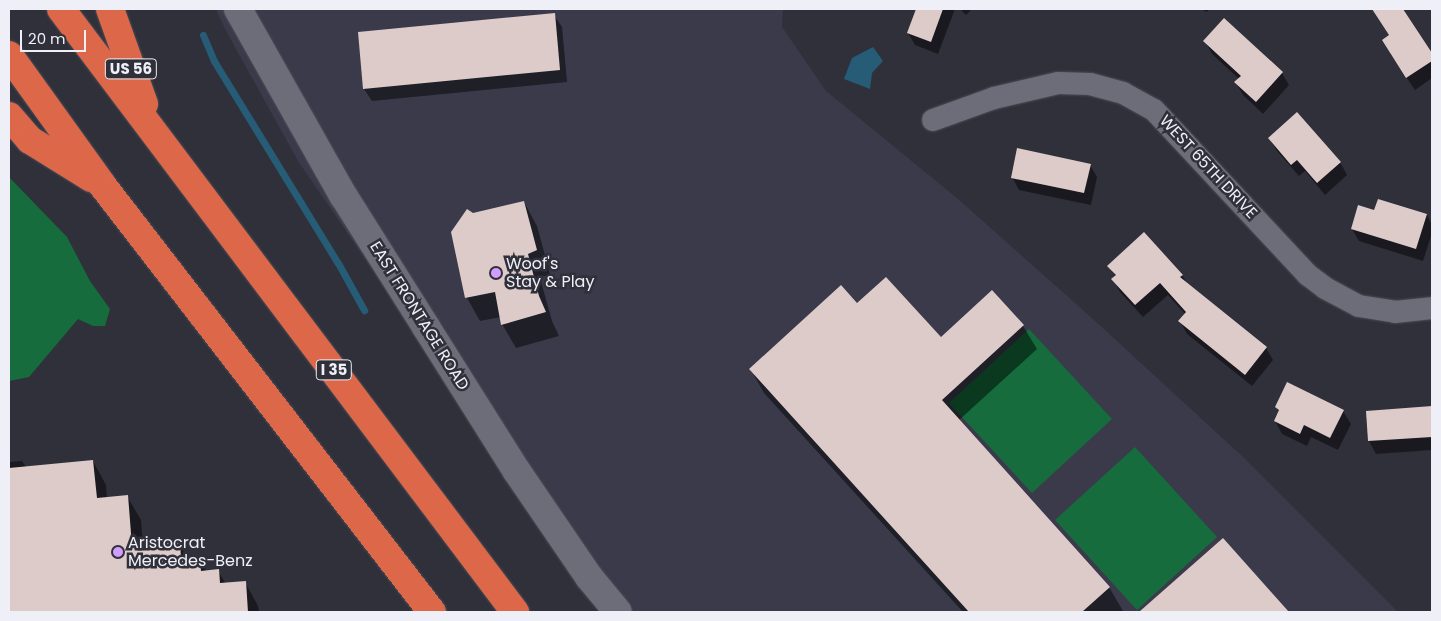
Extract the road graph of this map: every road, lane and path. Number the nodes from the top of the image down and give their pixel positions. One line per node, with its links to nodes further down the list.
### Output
1 (61, 9): 7 (highway, I 35)
2 (110, 9): 7 (highway, US 56)
3 (238, 9): 12 (street, EAST FRONTAGE ROAD)
4 (9, 55): 8 (highway)
5 (9, 116): 8 (highway)
6 (933, 120): 9 (street, WEST 65TH DRIVE)
7 (152, 129): 11 (highway, I 35)
8 (103, 186): 10 (highway)
9 (1432, 308)
10 (432, 612)
11 (515, 612)
12 (618, 612)

